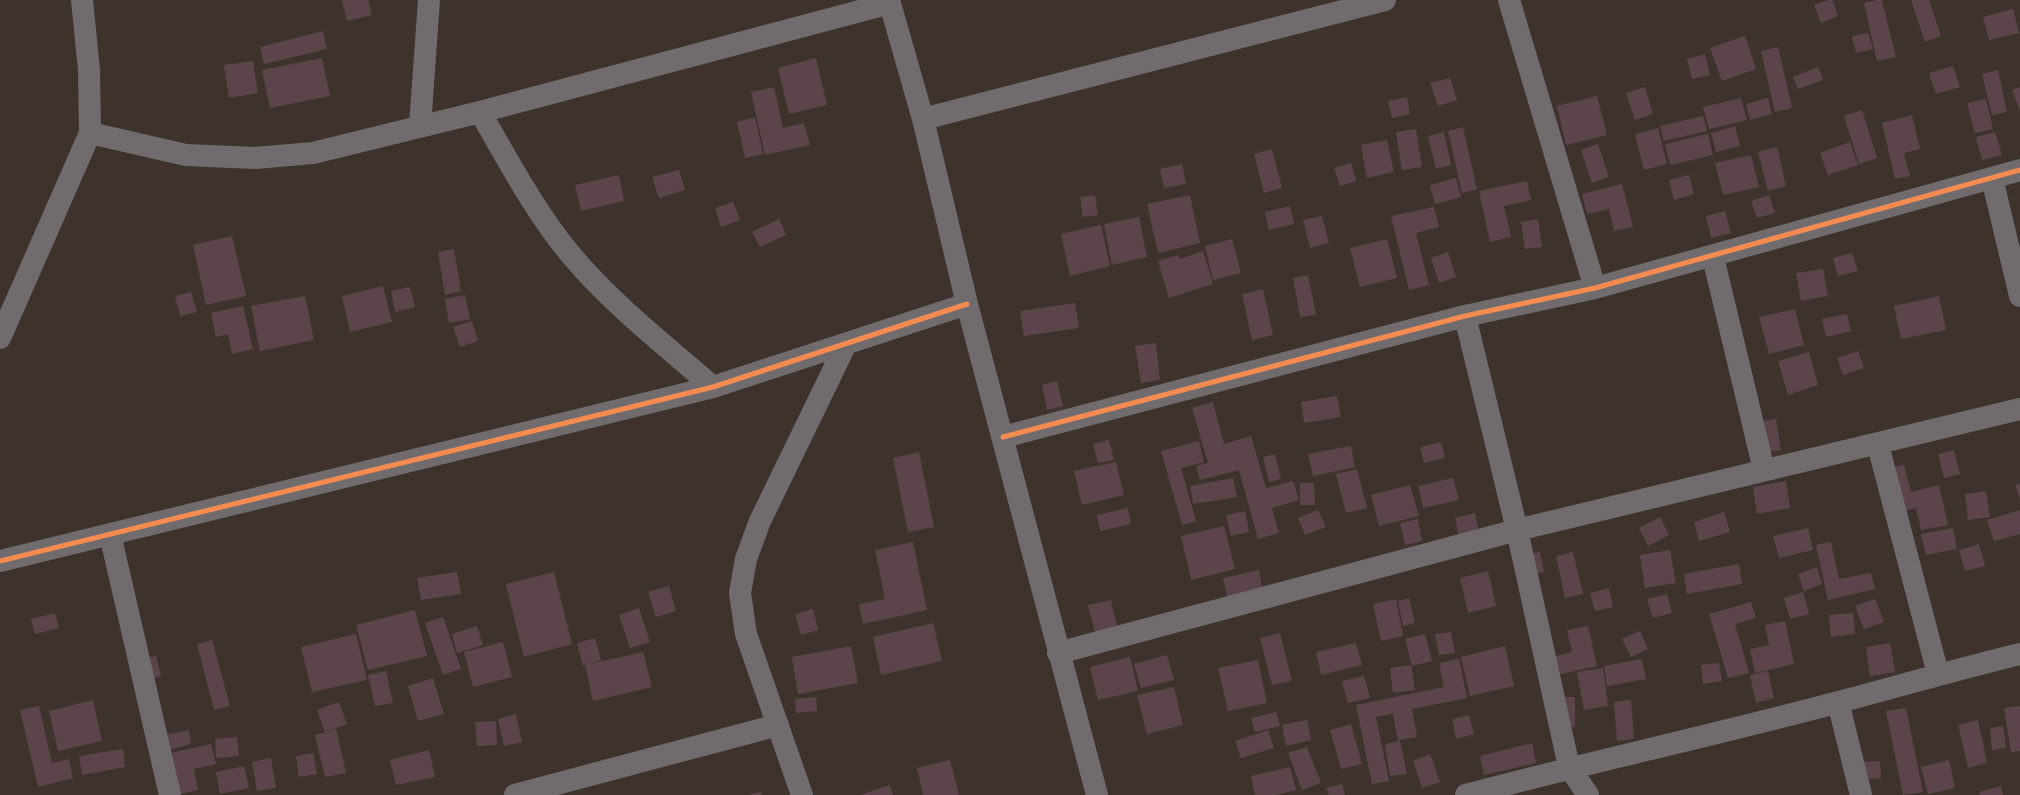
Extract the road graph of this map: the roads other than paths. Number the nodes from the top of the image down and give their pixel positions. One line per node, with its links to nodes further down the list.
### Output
1 (82, 0): 9 (street)
2 (429, 0): 8 (street)
3 (1385, 0): 7 (street)
4 (1509, 0): 13 (street)
5 (890, 1): 6 (street); 7 (street)
6 (480, 112): 8 (street); 19 (street)
7 (923, 119): 15 (street)
8 (420, 126): 9 (street)
9 (90, 133): 17 (street)
10 (2020, 170): 11 (street)
11 (1992, 178): 12 (street); 14 (street)
12 (1713, 257): 13 (street); 23 (street)
13 (1595, 288): 16 (street)
14 (2020, 296)
15 (967, 304): 18 (street); 21 (street)
16 (1465, 316): 21 (street); 24 (street)
17 (0, 338)
18 (846, 344): 19 (street); 31 (street)
19 (713, 387): 25 (street)
20 (2020, 409): 22 (street)
21 (1003, 437): 27 (street)
22 (1878, 445): 23 (street); 29 (street)
23 (1764, 470): 24 (street)
24 (1517, 530): 27 (street); 32 (street)
25 (110, 534): 26 (street); 33 (street)
26 (0, 561)
27 (1058, 653): 36 (street)
28 (2020, 654): 29 (street)
29 (1938, 674): 30 (street)
30 (1838, 702): 32 (street); 39 (street)
31 (778, 725): 34 (street); 35 (street)
32 (1569, 767): 37 (street); 38 (street)
33 (170, 795)
34 (515, 795)
35 (802, 795)
36 (1096, 795)
37 (1466, 795)
38 (1588, 795)
39 (1861, 795)

